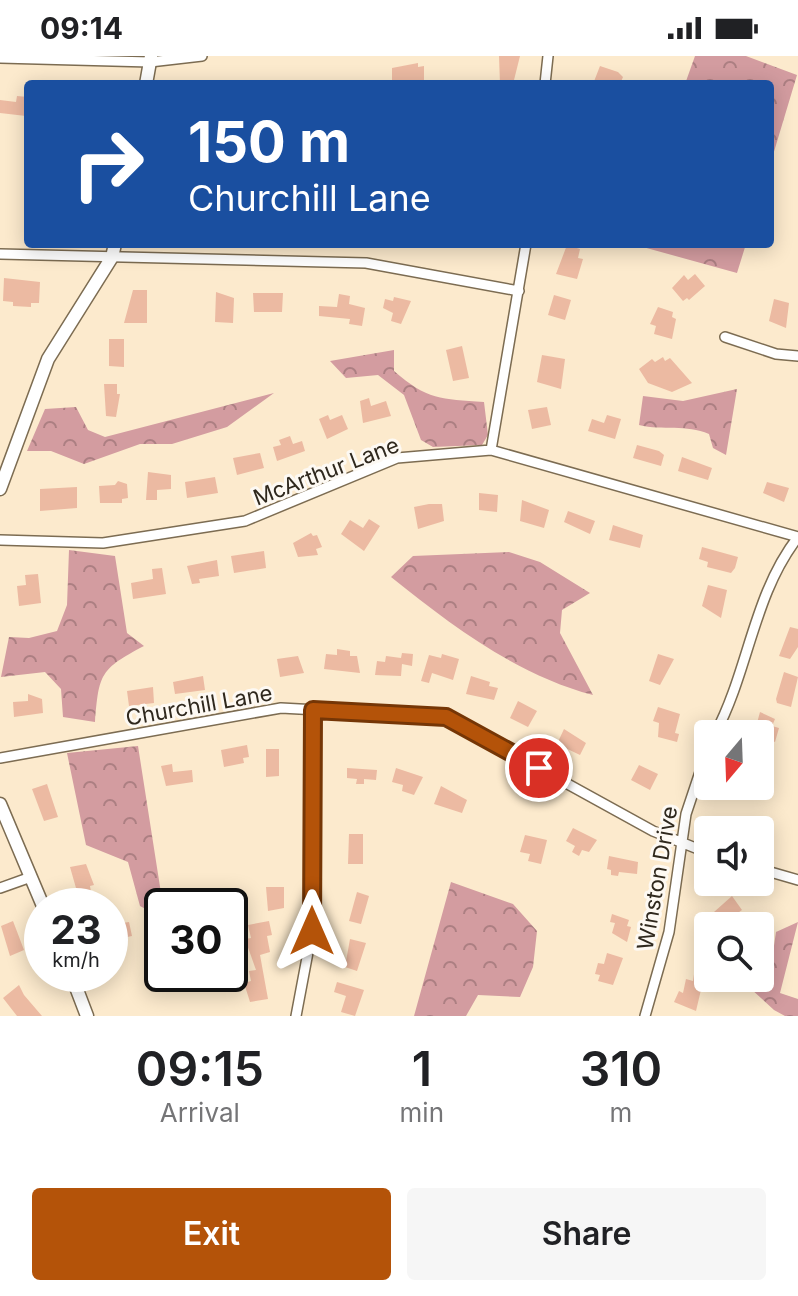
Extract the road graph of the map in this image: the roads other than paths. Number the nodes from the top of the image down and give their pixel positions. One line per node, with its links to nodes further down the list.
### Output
1 (202, 56): 4 (street)
2 (548, 56): 6 (street)
3 (0, 58): 4 (street)
4 (151, 59): 5 (street)
5 (147, 80)
6 (545, 80)
7 (525, 248): 10 (street)
8 (113, 250): 9 (street); 10 (street); 14 (street)
9 (0, 254)
10 (519, 291): 13 (street)
11 (725, 337): 12 (street)
12 (798, 356)
13 (491, 450): 15 (street, McArthur Lane); 16 (street, McArthur Lane)
14 (0, 489)
15 (798, 537): 18 (street)
16 (0, 540)
17 (313, 710): 19 (street, Churchill Lane); 22 (street, Churchill Lane); 31 (street)
18 (722, 720)
19 (0, 758)
20 (694, 783): 22 (street, Winston Drive)
21 (0, 804): 25 (street)
22 (681, 844): 23 (street, Churchill Lane); 32 (street, Winston Drive)
23 (694, 848)
24 (774, 873): 26 (street)
25 (31, 877): 27 (street); 28 (street)
26 (798, 880)
27 (0, 888)
28 (36, 888)
29 (78, 992): 30 (street)
30 (87, 1016)
31 (296, 1016)
32 (645, 1016)

